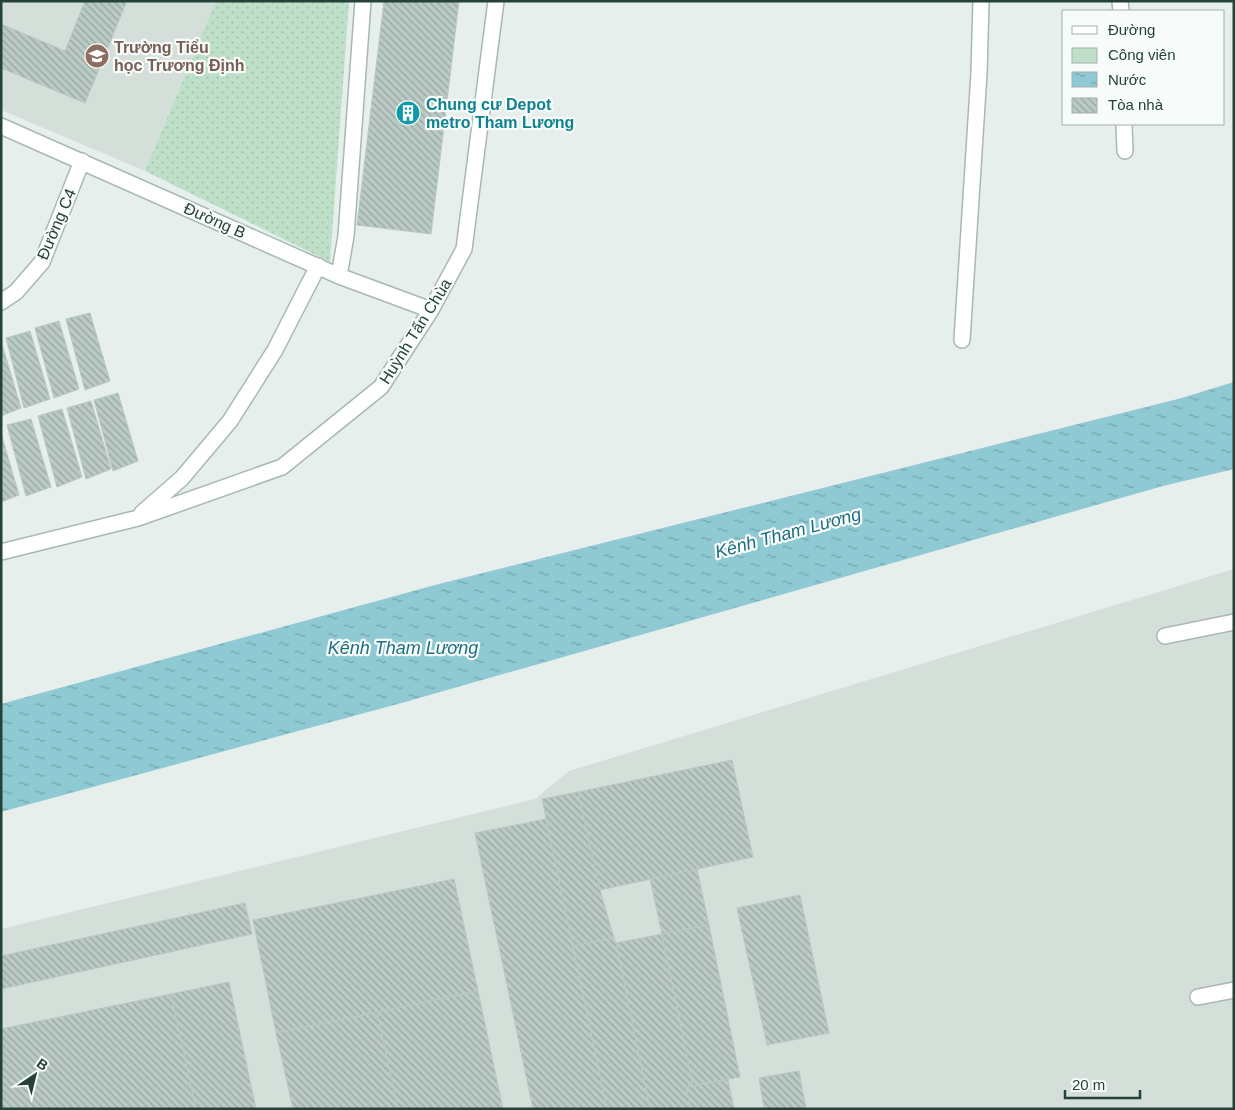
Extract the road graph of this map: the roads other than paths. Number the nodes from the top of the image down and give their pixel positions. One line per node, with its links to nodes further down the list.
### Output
1 (363, 1): 9 (street)
2 (496, 1): 11 (street, Huỳnh Tấn Chùa)
3 (981, 1): 12 (street)
4 (1124, 125): 6 (street)
5 (1, 126): 7 (street, Đường B)
6 (1125, 152)
7 (82, 161): 8 (street, Đường B); 10 (street, Đường C4)
8 (318, 266): 9 (street, Đường B); 13 (street, Huỳnh Tấn Chùa)
9 (339, 276): 11 (street, Đường B)
10 (1, 302)
11 (431, 310): 13 (street, Huỳnh Tấn Chùa)
12 (962, 340)
13 (138, 518): 14 (street, Huỳnh Tấn Chùa)
14 (1, 552)
15 (1234, 622): 16 (street)
16 (1164, 636)
17 (1234, 990): 18 (street)
18 (1198, 997)

